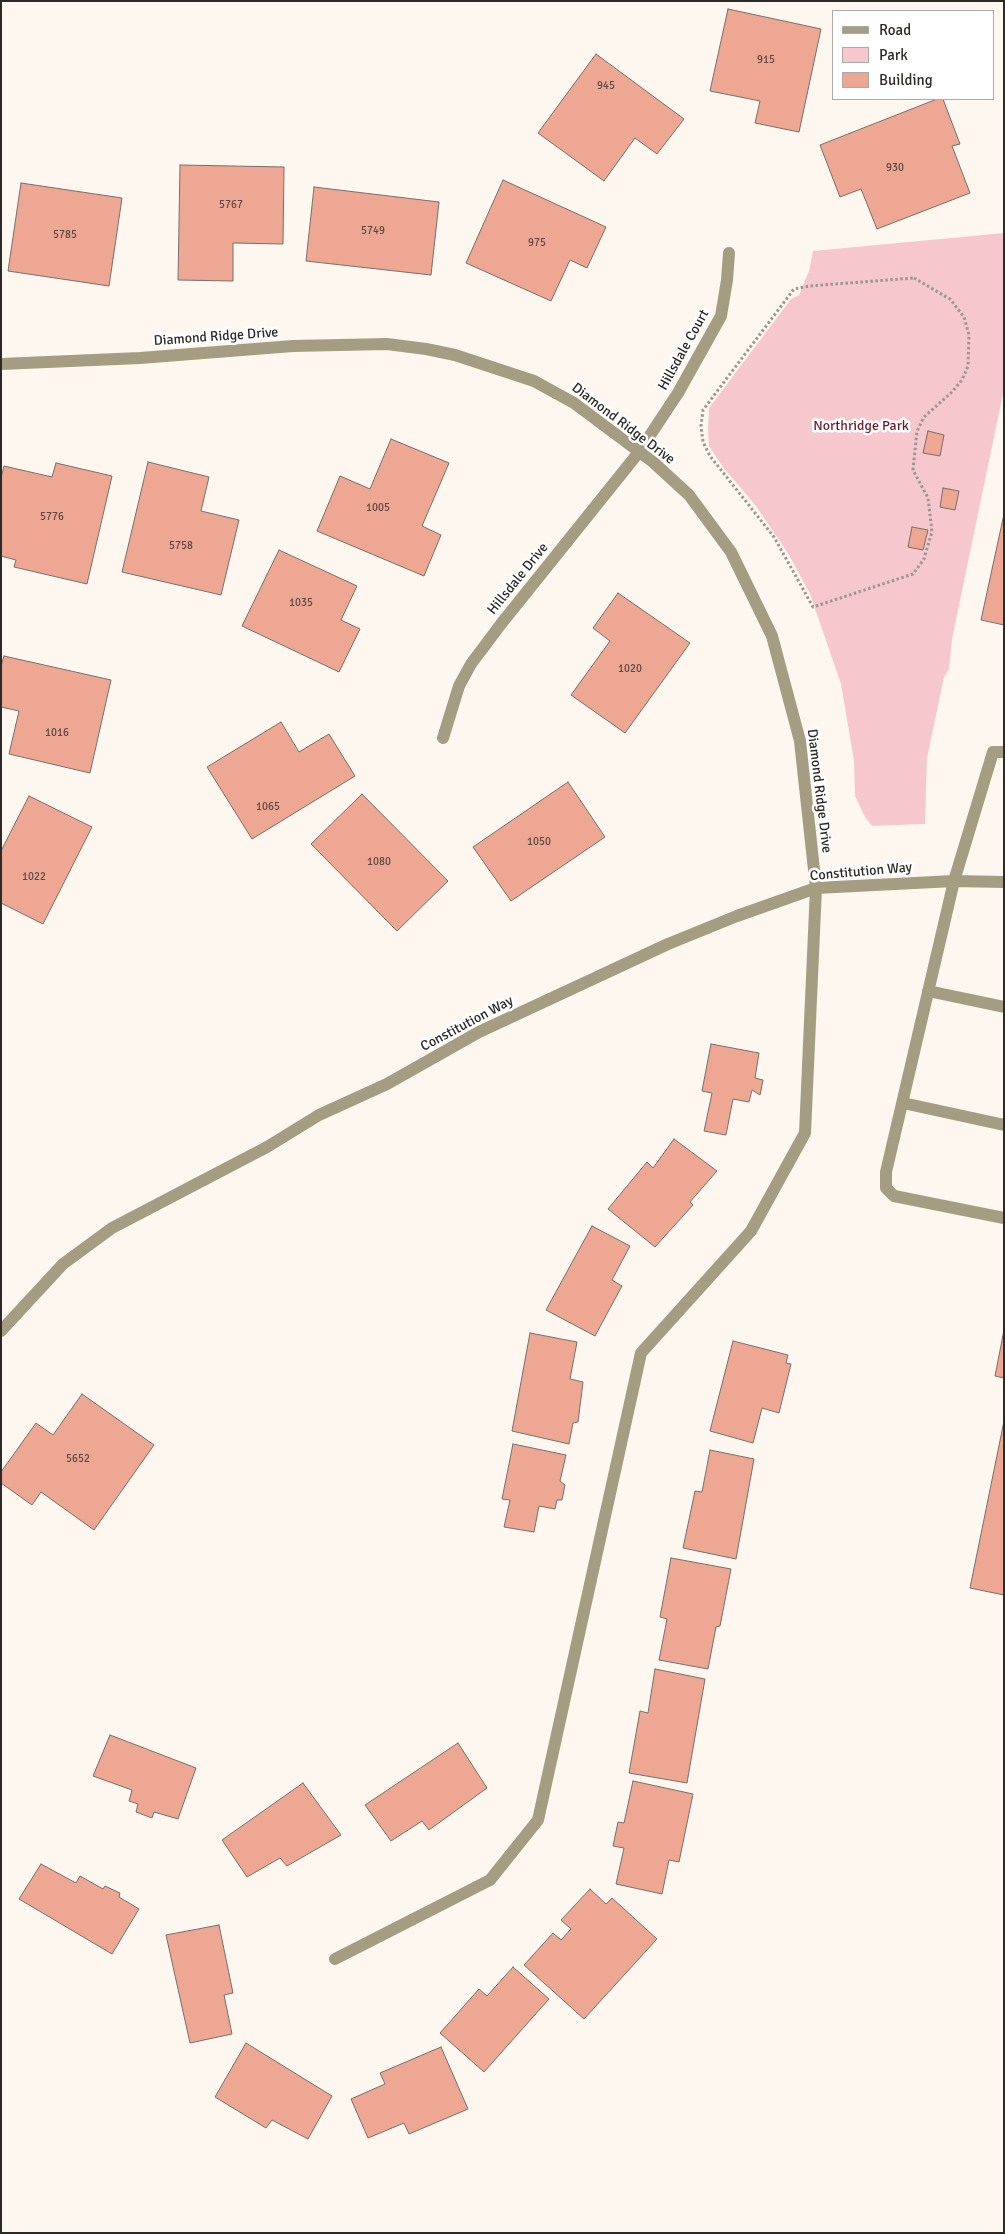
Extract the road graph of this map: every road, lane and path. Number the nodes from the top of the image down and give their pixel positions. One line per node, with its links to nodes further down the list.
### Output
1 (729, 253): 3 (street, Hillsdale Court)
2 (1, 364): 3 (street, Diamond Ridge Drive)
3 (639, 452): 5 (street, Hillsdale Drive); 9 (street, Diamond Ridge Drive)
4 (813, 607): 4 (path)
5 (443, 738)
6 (1004, 752): 7 (street)
7 (954, 881): 8 (street, Constitution Way); 9 (street, Constitution Way); 10 (street)
8 (1004, 882)
9 (816, 888): 15 (street, Constitution Way); 16 (street, Diamond Ridge Drive)
10 (928, 991): 11 (street); 12 (street)
11 (1004, 1007)
12 (902, 1103): 13 (street); 14 (street)
13 (1004, 1125)
14 (1004, 1218)
15 (1, 1331)
16 (335, 1958)

